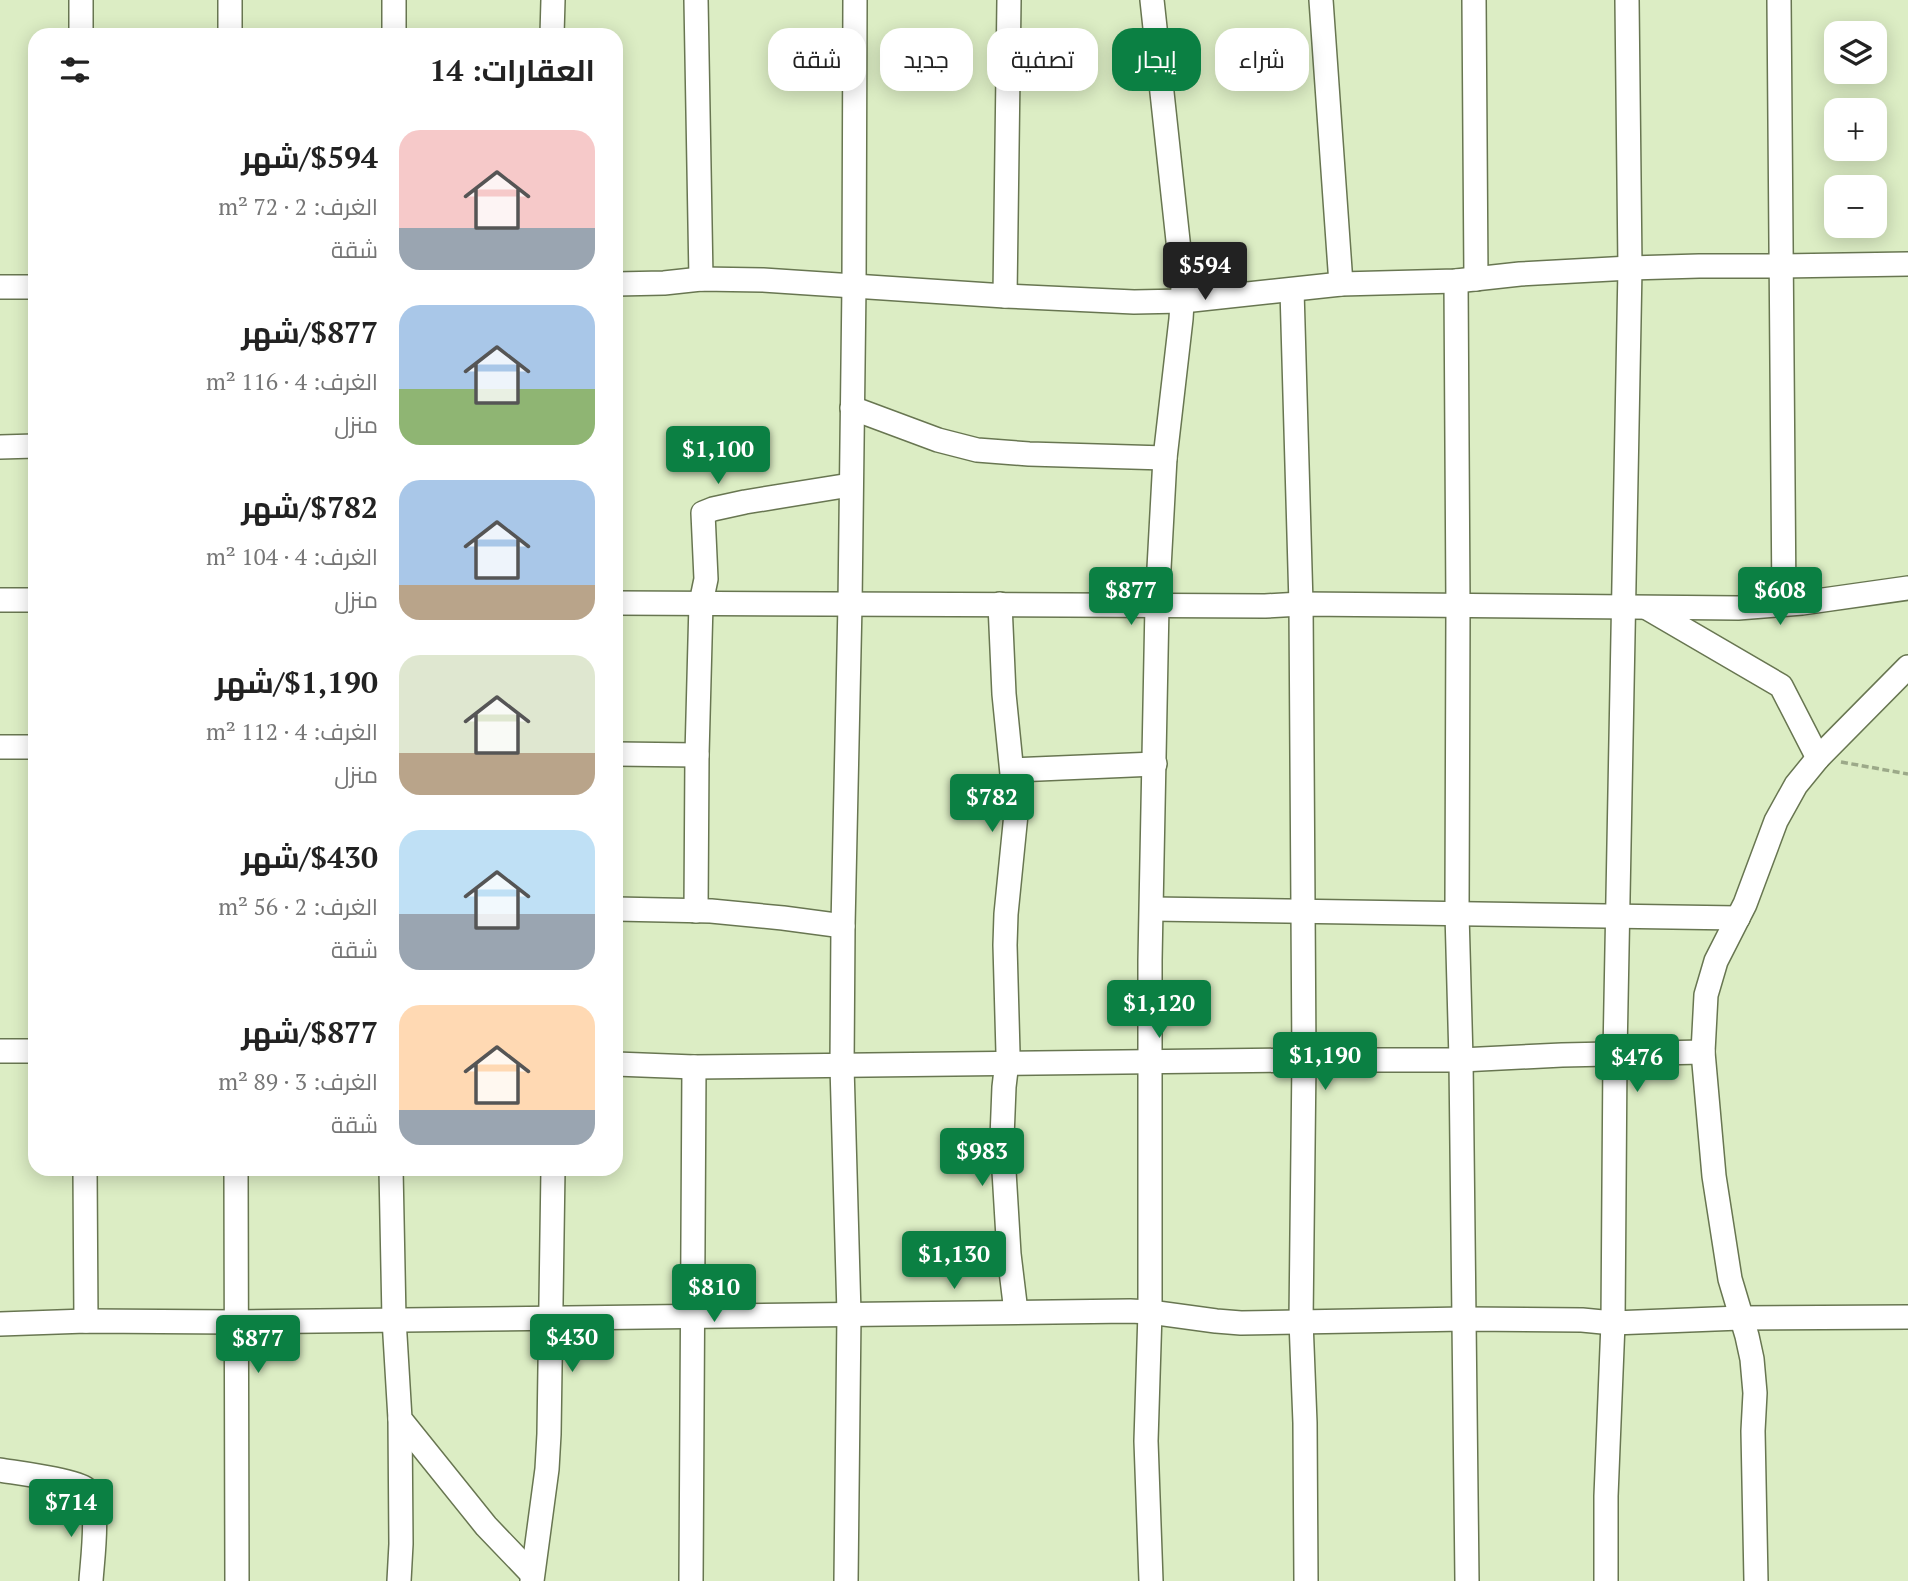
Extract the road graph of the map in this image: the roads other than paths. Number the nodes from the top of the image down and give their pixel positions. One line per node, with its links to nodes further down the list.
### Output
1 (81, 0): 13 (street)
2 (230, 0): 14 (street)
3 (394, 0): 15 (street)
4 (553, 0): 16 (street)
5 (696, 0): 20 (street)
6 (855, 0): 24 (street)
7 (1009, 0): 28 (street)
8 (1152, 0): 29 (street)
9 (1321, 0): 23 (street)
10 (1474, 0): 21 (street)
11 (1627, 0): 19 (street)
12 (1779, 0): 18 (street)
13 (81, 28)
14 (230, 28)
15 (394, 28)
16 (552, 28)
17 (1908, 264): 18 (street)
18 (1781, 267): 19 (street); 43 (street)
19 (1630, 268): 21 (street); 46 (street)
20 (701, 279): 22 (street); 24 (street)
21 (1466, 280): 23 (street); 45 (street)
22 (623, 284)
23 (1341, 284): 27 (street)
24 (854, 285): 28 (street); 30 (street)
25 (0, 287): 26 (street)
26 (28, 287)
27 (1292, 289): 29 (street); 42 (street)
28 (1005, 296): 29 (street)
29 (1183, 300): 33 (street)
30 (852, 408): 33 (street); 34 (street)
31 (28, 446): 32 (street)
32 (0, 447)
33 (1165, 458): 44 (street)
34 (850, 485): 39 (street); 40 (street)
35 (1908, 588): 43 (street)
36 (0, 600): 37 (street)
37 (28, 600)
38 (623, 603): 39 (street)
39 (701, 603): 40 (street); 52 (street)
40 (850, 604): 41 (street); 63 (street)
41 (1000, 604): 44 (street); 55 (street)
42 (1301, 604): 44 (street); 45 (street); 59 (street)
43 (1784, 604): 47 (street)
44 (1157, 605): 54 (street)
45 (1458, 606): 46 (street); 60 (street)
46 (1623, 607): 47 (street); 61 (street)
47 (1647, 607): 53 (street)
48 (1908, 667): 53 (street)
49 (0, 747): 50 (street)
50 (28, 747)
51 (623, 754): 52 (street)
52 (697, 755): 58 (street)
53 (1818, 758): 62 (street)
54 (1155, 764): 55 (street); 57 (street)
55 (1013, 770): 72 (street)
56 (623, 909): 58 (street)
57 (1152, 909): 59 (street); 70 (street)
58 (696, 911): 63 (street)
59 (1301, 911): 60 (street); 68 (street)
60 (1457, 914): 61 (street); 69 (street)
61 (1618, 916): 62 (street); 67 (street)
62 (1738, 918): 66 (street)
63 (843, 926): 73 (street)
64 (0, 1051): 65 (street)
65 (28, 1051)
66 (1703, 1052): 67 (street); 85 (street)
67 (1615, 1054): 69 (street); 91 (street)
68 (1304, 1060): 69 (street); 70 (street); 89 (street)
69 (1461, 1060): 86 (street)
70 (1150, 1062): 72 (street); 80 (street)
71 (623, 1064): 74 (street)
72 (1008, 1065): 73 (street); 79 (street)
73 (842, 1066): 74 (street); 81 (street)
74 (694, 1067): 82 (street)
75 (85, 1176): 88 (street)
76 (236, 1176): 90 (street)
77 (391, 1176): 87 (street)
78 (553, 1176): 84 (street)
79 (1016, 1312): 80 (street); 81 (street)
80 (1150, 1312): 89 (street); 101 (street)
81 (849, 1314): 82 (street); 100 (street)
82 (692, 1316): 84 (street); 99 (street)
83 (1908, 1317): 85 (street)
84 (552, 1318): 87 (street); 95 (street)
85 (1740, 1318): 91 (street); 105 (street)
86 (1464, 1319): 89 (street); 91 (street); 103 (street)
87 (394, 1320): 90 (street); 93 (street)
88 (86, 1321): 90 (street); 92 (street)
89 (1301, 1321): 102 (street)
90 (236, 1322): 97 (street)
91 (1613, 1323): 104 (street)
92 (0, 1324)
93 (400, 1419): 95 (street); 98 (street)
94 (0, 1470): 96 (street)
95 (532, 1577)
96 (91, 1581)
97 (237, 1581)
98 (399, 1581)
99 (691, 1581)
100 (846, 1581)
101 (1151, 1581)
102 (1306, 1581)
103 (1466, 1581)
104 (1606, 1581)
105 (1756, 1581)

